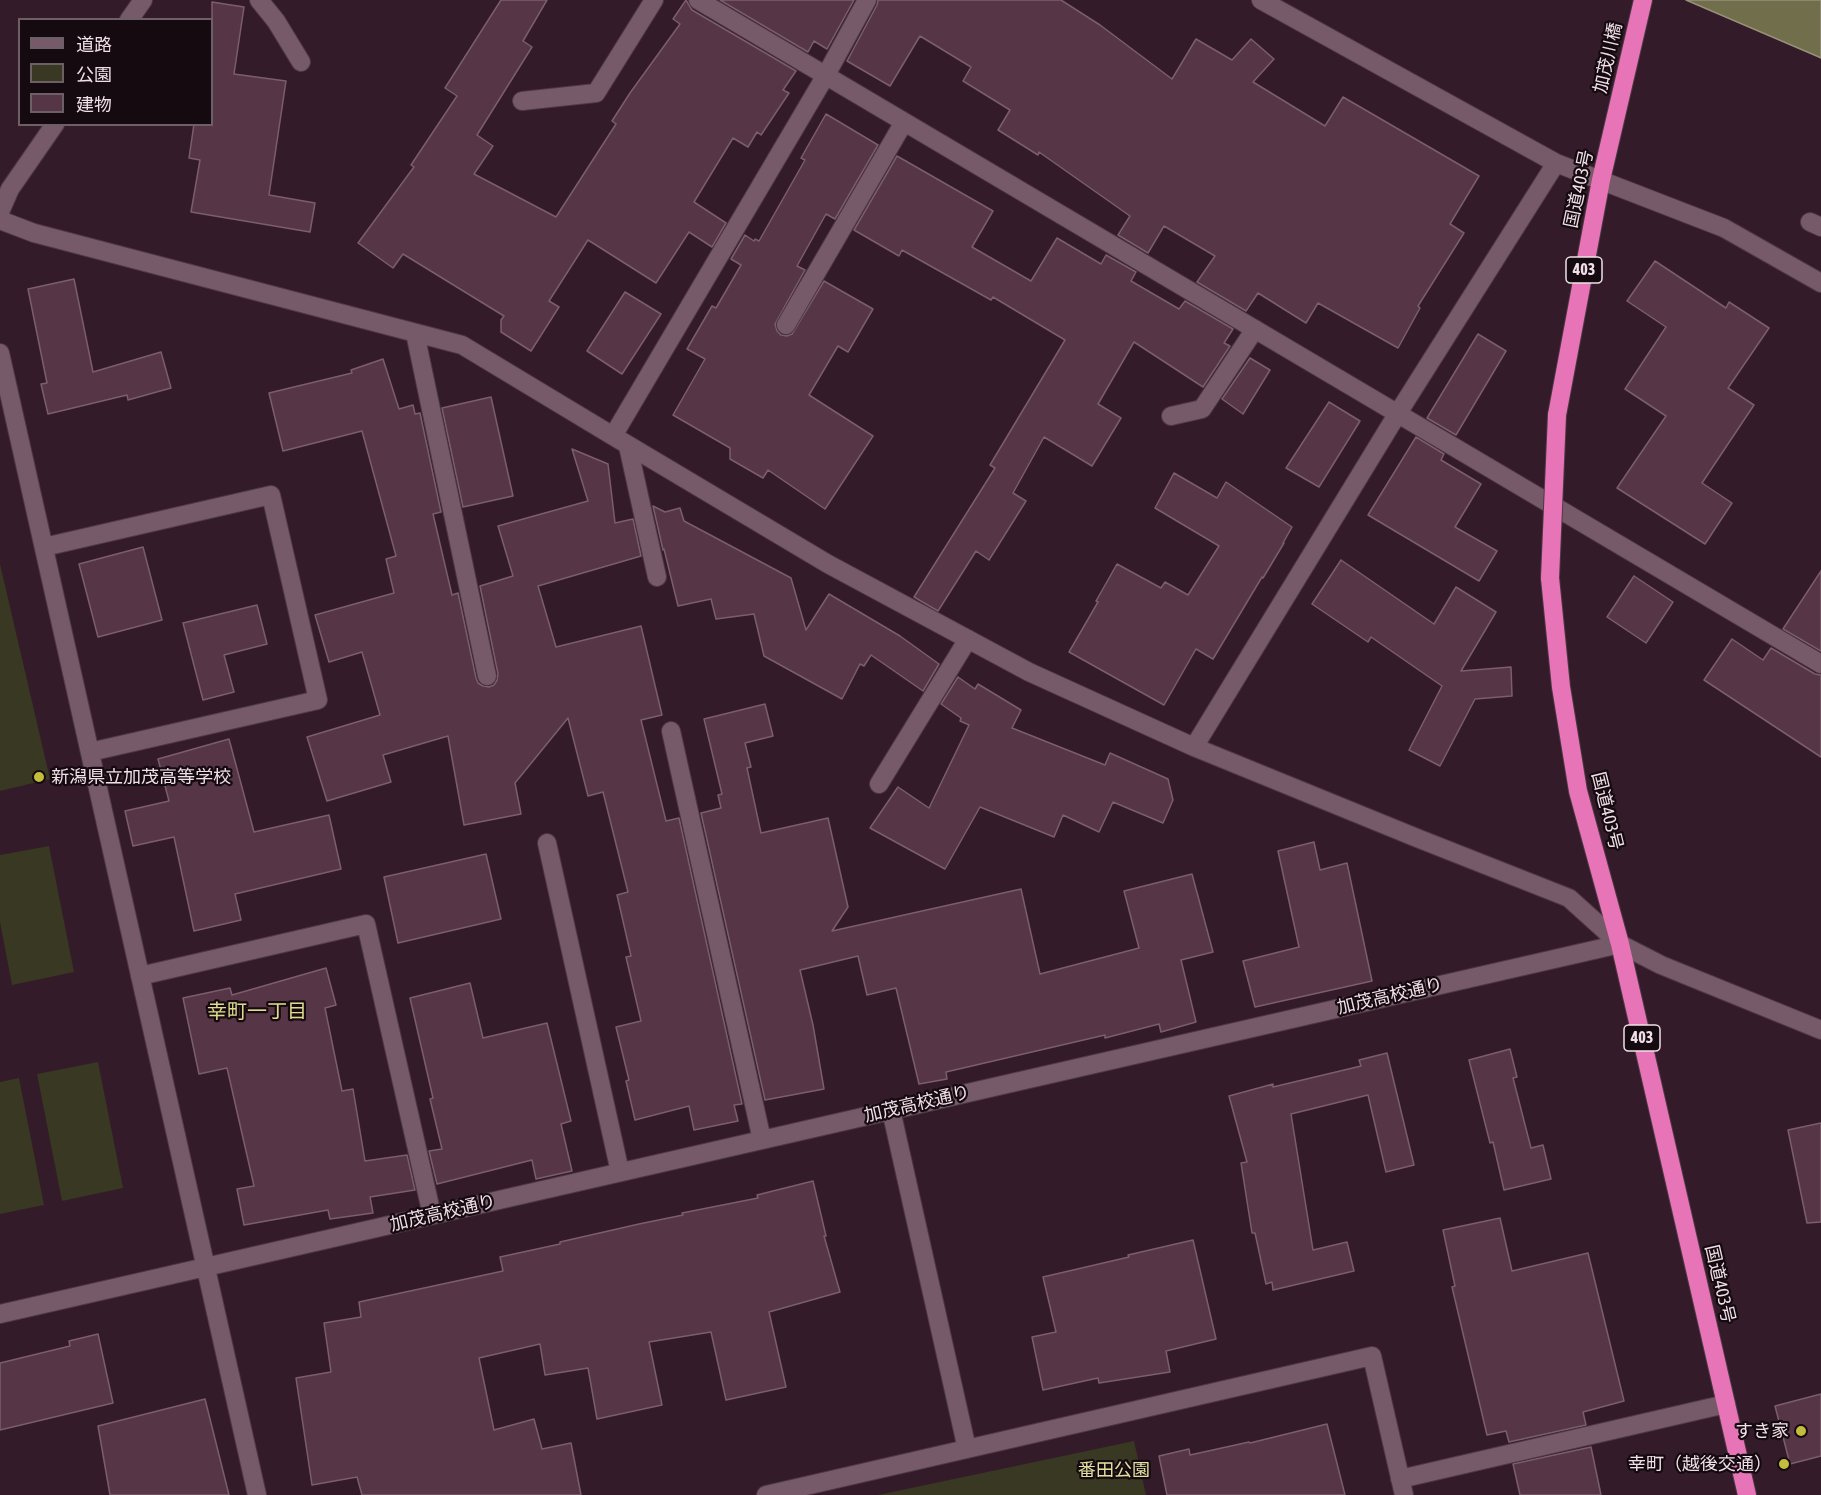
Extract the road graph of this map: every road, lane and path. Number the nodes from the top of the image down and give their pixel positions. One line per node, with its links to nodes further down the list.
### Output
1 (142, 0): 8 (street)
2 (259, 0): 9 (street)
3 (654, 0): 11 (street)
4 (698, 0): 10 (street)
5 (867, 0): 10 (street)
6 (1261, 0): 15 (street)
7 (1644, 0): 14 (highway, 加茂川橋 / 403)
8 (130, 18)
9 (302, 62)
10 (826, 75): 12 (street); 26 (street)
11 (522, 101)
12 (904, 122): 20 (street); 21 (street)
13 (54, 126): 17 (street)
14 (1614, 127): 16 (highway, 国道403号 / 403)
15 (1556, 163): 16 (street); 24 (street)
16 (1600, 180): 19 (street); 37 (highway, 国道403号 / 403, bridge)
17 (0, 212)
18 (0, 220): 22 (street)
19 (1821, 284)
20 (786, 325)
21 (1255, 329): 24 (street); 25 (street)
22 (415, 333): 26 (street); 31 (street)
23 (0, 353): 27 (street)
24 (1398, 413): 30 (street); 33 (street)
25 (1171, 416)
26 (620, 441): 28 (street); 29 (street)
27 (44, 547): 34 (street); 34 (street)
28 (657, 578)
29 (968, 639): 33 (street); 35 (street)
30 (1821, 663)
31 (487, 676)
32 (671, 731): 41 (street)
33 (1194, 747): 37 (street)
34 (90, 752): 38 (street)
35 (879, 784)
36 (547, 843): 42 (street)
37 (1620, 944): 39 (street); 40 (street, 加茂高校通り); 46 (highway, 国道403号 / 403)
38 (140, 976): 43 (street); 44 (street)
39 (1821, 1030)
40 (891, 1110): 41 (street, 加茂高校通り); 47 (street)
41 (762, 1140): 42 (street, 加茂高校通り)
42 (621, 1172): 43 (street, 加茂高校通り)
43 (432, 1215): 44 (street, 加茂高校通り)
44 (206, 1267): 45 (street, 加茂高校通り); 50 (street)
45 (0, 1314)
46 (1726, 1404): 49 (street); 52 (highway, 国道403号 / 403)
47 (967, 1449): 48 (street); 49 (street)
48 (843, 1486): 51 (street)
49 (1402, 1487)
50 (257, 1495)
51 (766, 1495)
52 (1747, 1495)

